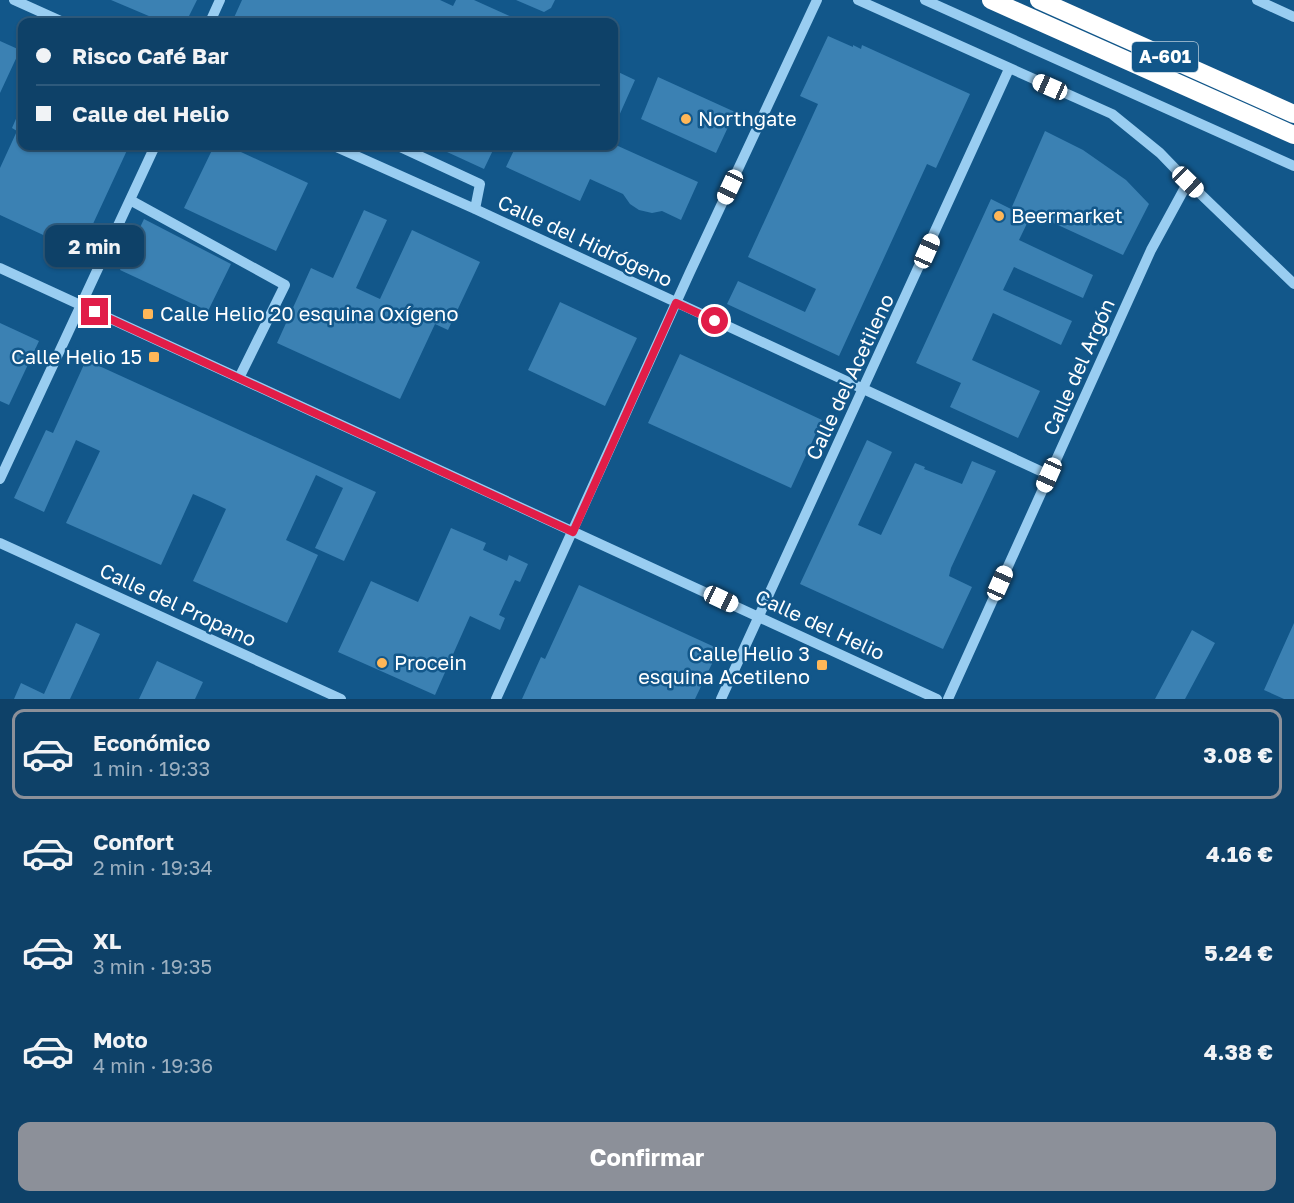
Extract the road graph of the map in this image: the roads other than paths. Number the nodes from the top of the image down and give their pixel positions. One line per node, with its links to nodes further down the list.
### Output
1 (14, 0): 10 (street)
2 (220, 0): 11 (street)
3 (817, 0): 24 (street)
4 (858, 0): 12 (street)
5 (925, 0): 18 (street)
6 (992, 0): 14 (highway, A-601)
7 (1039, 0): 13 (highway, A-601)
8 (1257, 0): 9 (street)
9 (1294, 17)
10 (54, 18)
11 (212, 18)
12 (1009, 69): 19 (street); 27 (street, Calle del Acetileno)
13 (1294, 114)
14 (1294, 135)
15 (153, 150): 20 (street)
16 (343, 150): 21 (street, Calle del Hidrógeno)
17 (407, 150): 21 (street)
18 (1294, 166)
19 (1188, 182): 23 (street); 28 (street, Calle del Argón)
20 (130, 200): 25 (street); 26 (street)
21 (476, 209): 24 (street, Calle del Hidrógeno)
22 (0, 268): 25 (street, Calle del Helio)
23 (1294, 284)
24 (676, 303): 27 (street, Calle del Hidrógeno); 30 (street)
25 (81, 305): 26 (street, Calle del Helio); 29 (street)
26 (239, 378): 30 (street, Calle del Helio)
27 (865, 388): 28 (street, Calle del Hidrógeno); 32 (street, Calle del Acetileno)
28 (1049, 475): 37 (street, Calle del Argón)
29 (0, 479)
30 (573, 532): 32 (street, Calle del Helio); 34 (street)
31 (0, 543): 33 (street, Calle del Propano)
32 (760, 617): 35 (street, Calle del Acetileno); 36 (street, Calle del Helio)
33 (341, 699)
34 (496, 699)
35 (721, 699)
36 (937, 699)
37 (948, 699)

